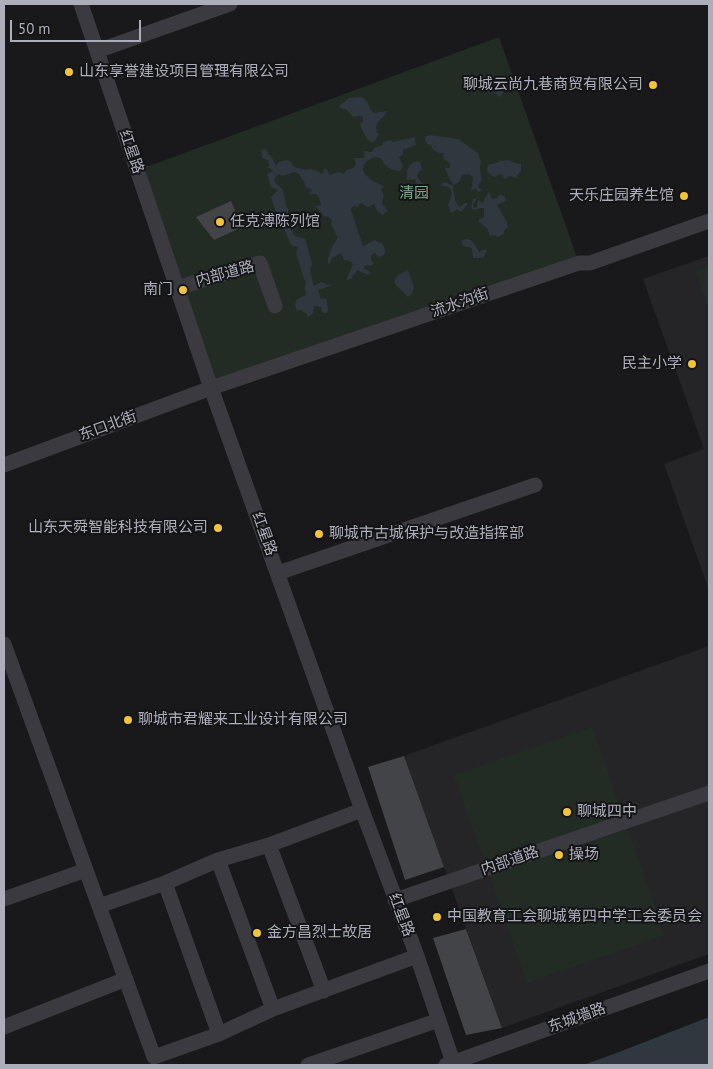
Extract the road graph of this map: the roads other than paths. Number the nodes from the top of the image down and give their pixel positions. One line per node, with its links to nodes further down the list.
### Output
1 (81, 4): 3 (street, 红星路)
2 (230, 4): 3 (street)
3 (97, 51): 5 (street, 红星路)
4 (709, 222): 7 (street, 流水沟街)
5 (178, 288): 6 (street, 内部道路); 7 (street, 红星路)
6 (275, 306)
7 (212, 388): 8 (street, 东口北街); 10 (street, 红星路)
8 (4, 464)
9 (535, 486): 10 (street)
10 (278, 573): 13 (street, 红星路)
11 (4, 644): 16 (street)
12 (709, 793): 19 (street, 内部道路)
13 (362, 810): 14 (street); 19 (street, 红星路)
14 (269, 845): 15 (street); 24 (street)
15 (218, 860): 17 (street); 25 (street)
16 (86, 870): 18 (street); 20 (street)
17 (165, 882): 20 (street); 28 (street)
18 (4, 899)
19 (395, 900): 21 (street, 红星路)
20 (99, 906): 23 (street)
21 (417, 956): 24 (street); 26 (street, 红星路)
22 (709, 971): 29 (street, 东城墙路)
23 (126, 979): 27 (street); 28 (street)
24 (324, 991): 25 (street)
25 (273, 1009): 28 (street)
26 (438, 1020): 29 (street, 红星路); 30 (street)
27 (4, 1027)
28 (219, 1034)
29 (449, 1064)
30 (308, 1065)

